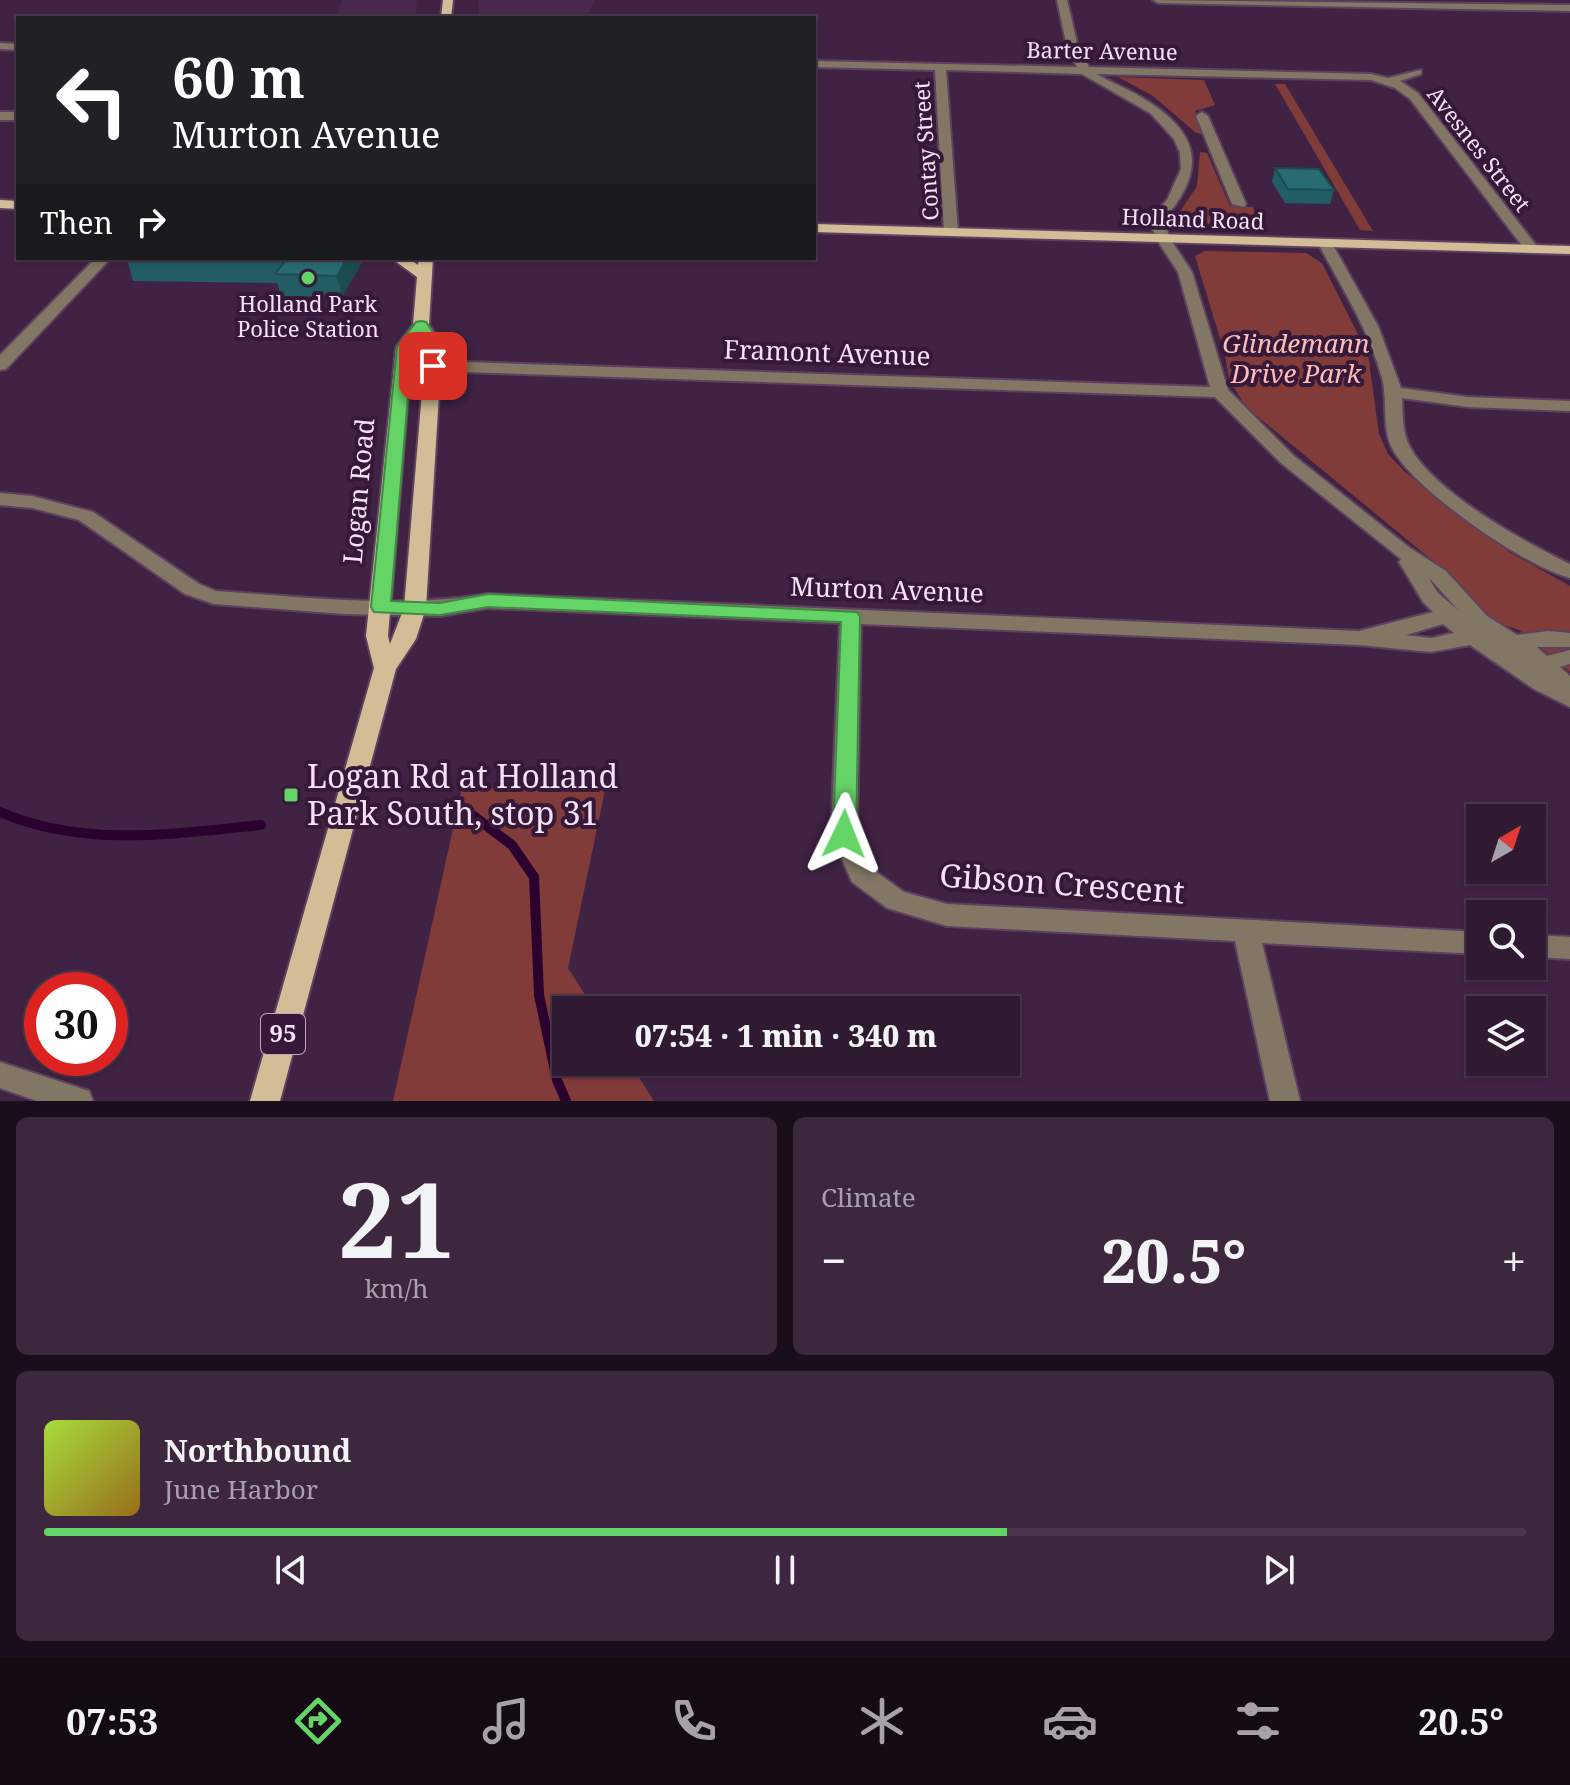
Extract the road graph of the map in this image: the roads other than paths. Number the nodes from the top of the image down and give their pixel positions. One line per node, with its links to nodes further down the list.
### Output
1 (1062, 0): 6 (street)
2 (1158, 0): 3 (street)
3 (1564, 8)
4 (816, 64): 5 (street, Barter Avenue)
5 (940, 67): 6 (street, Barter Avenue); 14 (street, Contay Street)
6 (1086, 71): 8 (street, Barter Avenue); 10 (street)
7 (1417, 72): 8 (street)
8 (1389, 81): 17 (street, Avesnes Street)
9 (1202, 116): 11 (street)
10 (1185, 145): 11 (street); 15 (street)
11 (1214, 145): 12 (street)
12 (1239, 204)
13 (816, 228): 14 (main road, Holland Road)
14 (951, 232): 15 (main road, Holland Road)
15 (1164, 240): 16 (main road, Holland Road); 26 (street)
16 (1326, 245): 17 (main road, Holland Road); 27 (street)
17 (1532, 249): 18 (main road, Holland Road)
18 (1570, 250)
19 (102, 260): 24 (street)
20 (401, 260): 22 (main road)
21 (426, 260): 22 (main road, Logan Road / 95)
22 (424, 275): 23 (main road, Logan Road / 95)
23 (421, 325): 25 (main road, Logan Road / 95); 32 (main road, Logan Road / 95)
24 (0, 365)
25 (433, 366): 26 (street, Framont Avenue); 33 (main road, Logan Road / 95)
26 (1220, 392): 30 (street)
27 (1392, 392): 28 (street); 31 (street)
28 (1570, 406)
29 (0, 499): 32 (street, Murton Avenue)
30 (1403, 552): 34 (street); 36 (street)
31 (1570, 572)
32 (381, 607): 33 (street, Murton Avenue); 42 (main road, Logan Road / 95)
33 (415, 608): 35 (street, Murton Avenue); 42 (main road, Logan Road / 95)
34 (1447, 615): 36 (street); 37 (street, Murton Avenue)
35 (851, 617): 37 (street, Murton Avenue); 45 (street, Gibson Crescent)
36 (1476, 629): 37 (street, Murton Avenue); 39 (street)
37 (1359, 638)
38 (1570, 640): 39 (street)
39 (1512, 650): 41 (street); 44 (street)
40 (1570, 657): 41 (street)
41 (1544, 664): 43 (street)
42 (385, 668): 51 (main road, Logan Road / 95)
43 (1570, 689)
44 (1570, 699)
45 (1246, 930): 46 (street, Gibson Crescent); 52 (street)
46 (1466, 942)
47 (1546, 947): 48 (street)
48 (1570, 948)
49 (0, 1075): 50 (street)
50 (78, 1101)
51 (265, 1101)
52 (1285, 1101)

